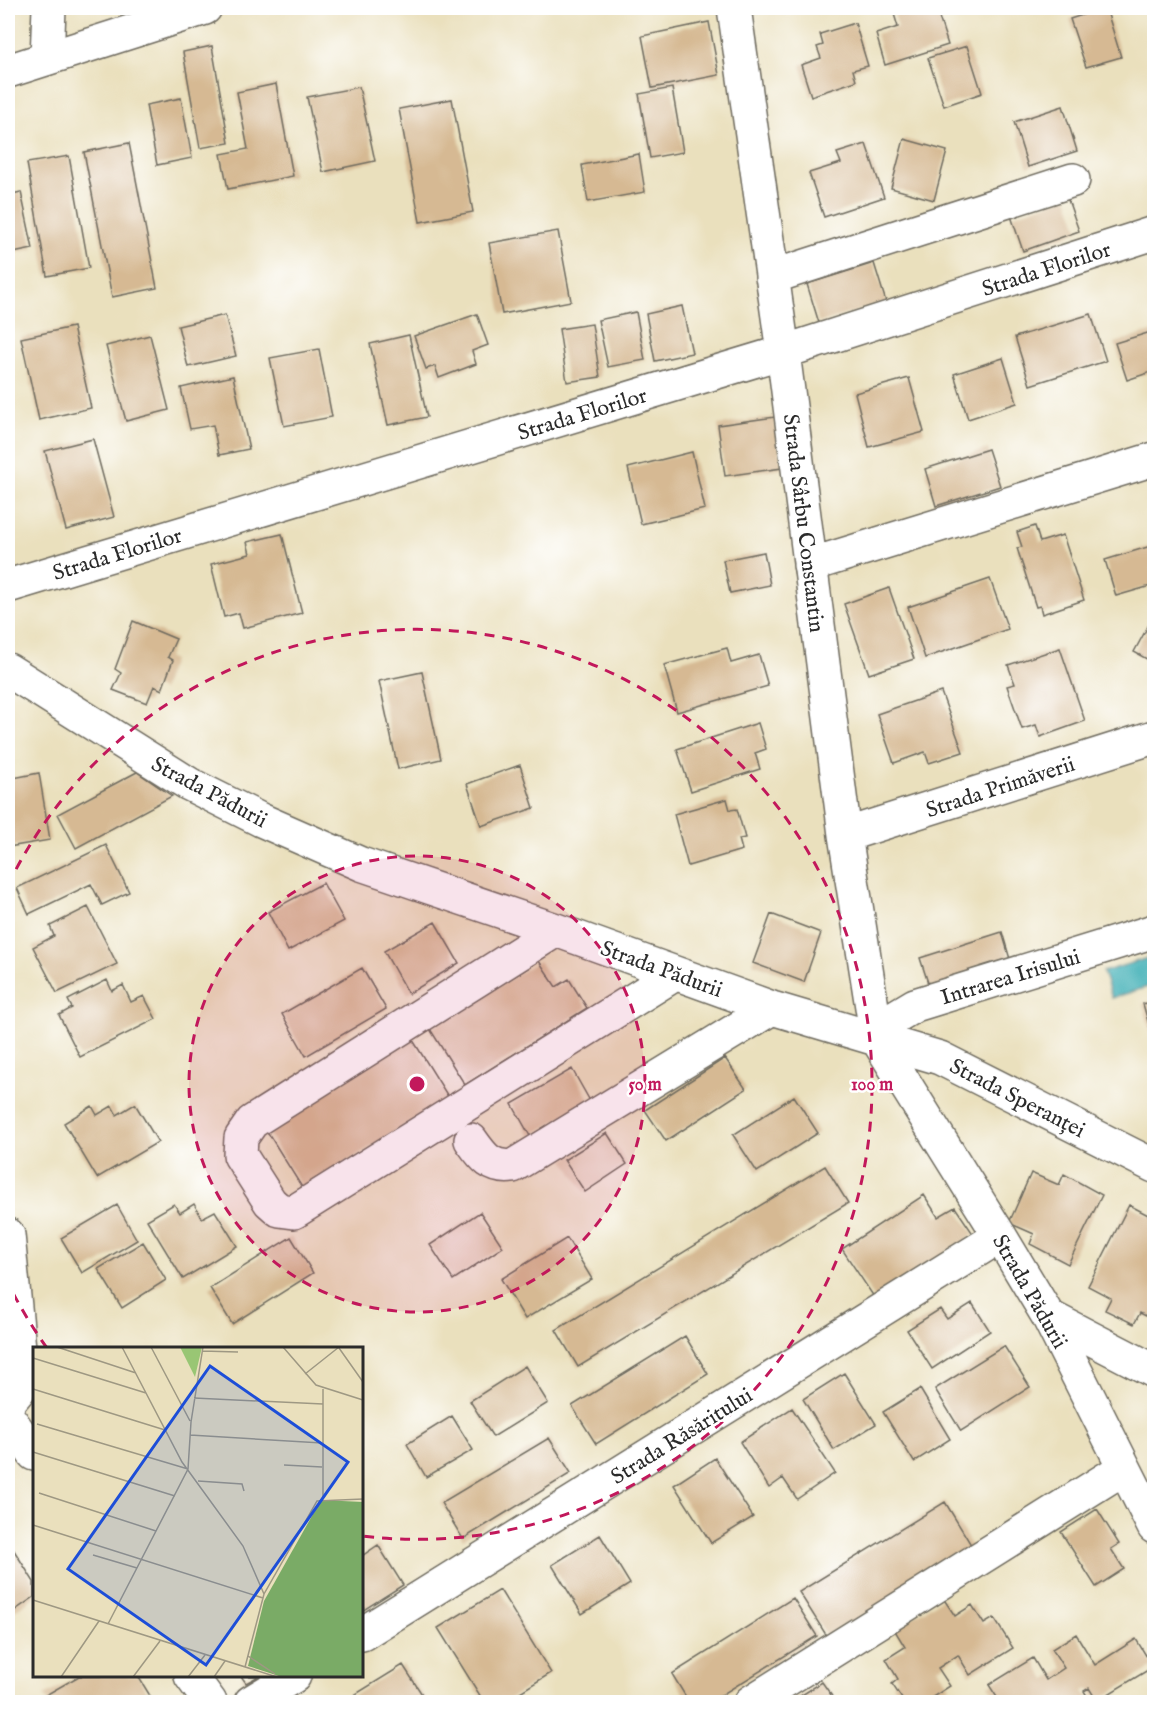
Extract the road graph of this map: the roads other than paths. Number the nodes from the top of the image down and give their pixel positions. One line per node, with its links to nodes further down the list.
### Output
1 (49, 8): 4 (street)
2 (205, 8): 4 (street)
3 (734, 8): 8 (street, Strada Sârbu Constantin)
4 (47, 58): 5 (street)
5 (8, 71)
6 (1073, 180): 8 (street)
7 (1155, 233): 9 (street, Strada Florilor)
8 (772, 278): 9 (street, Strada Sârbu Constantin)
9 (783, 352): 11 (street, Strada Sârbu Constantin); 12 (street, Strada Florilor)
10 (1155, 459): 11 (street)
11 (810, 565): 15 (street, Strada Sârbu Constantin)
12 (8, 586)
13 (8, 670): 16 (street, Strada Pădurii)
14 (1155, 737): 15 (street, Strada Primăverii)
15 (845, 835): 20 (street, Strada Sârbu Constantin)
16 (556, 930): 18 (street, Strada Pădurii); 18 (street)
17 (1155, 931): 20 (street, Intrarea Irisului)
18 (675, 974): 19 (street, Strada Pădurii)
19 (772, 1008): 20 (street, Strada Pădurii); 21 (street)
20 (877, 1039): 22 (street, Strada Speranței); 24 (street, Strada Pădurii)
21 (471, 1140)
22 (1155, 1166)
23 (8, 1234): 27 (street)
24 (1000, 1236): 25 (street, Strada Pădurii); 32 (street, Strada Răsăritului)
25 (1048, 1316): 26 (street); 30 (street, Strada Pădurii)
26 (1155, 1371)
27 (8, 1402)
28 (8, 1417): 29 (street)
29 (33, 1453)
30 (1124, 1468): 31 (street, Strada Pădurii); 37 (street)
31 (1155, 1527)
32 (363, 1633)
33 (192, 1677): 35 (street)
34 (292, 1677): 36 (street)
35 (210, 1702)
36 (251, 1702)
37 (751, 1702)

